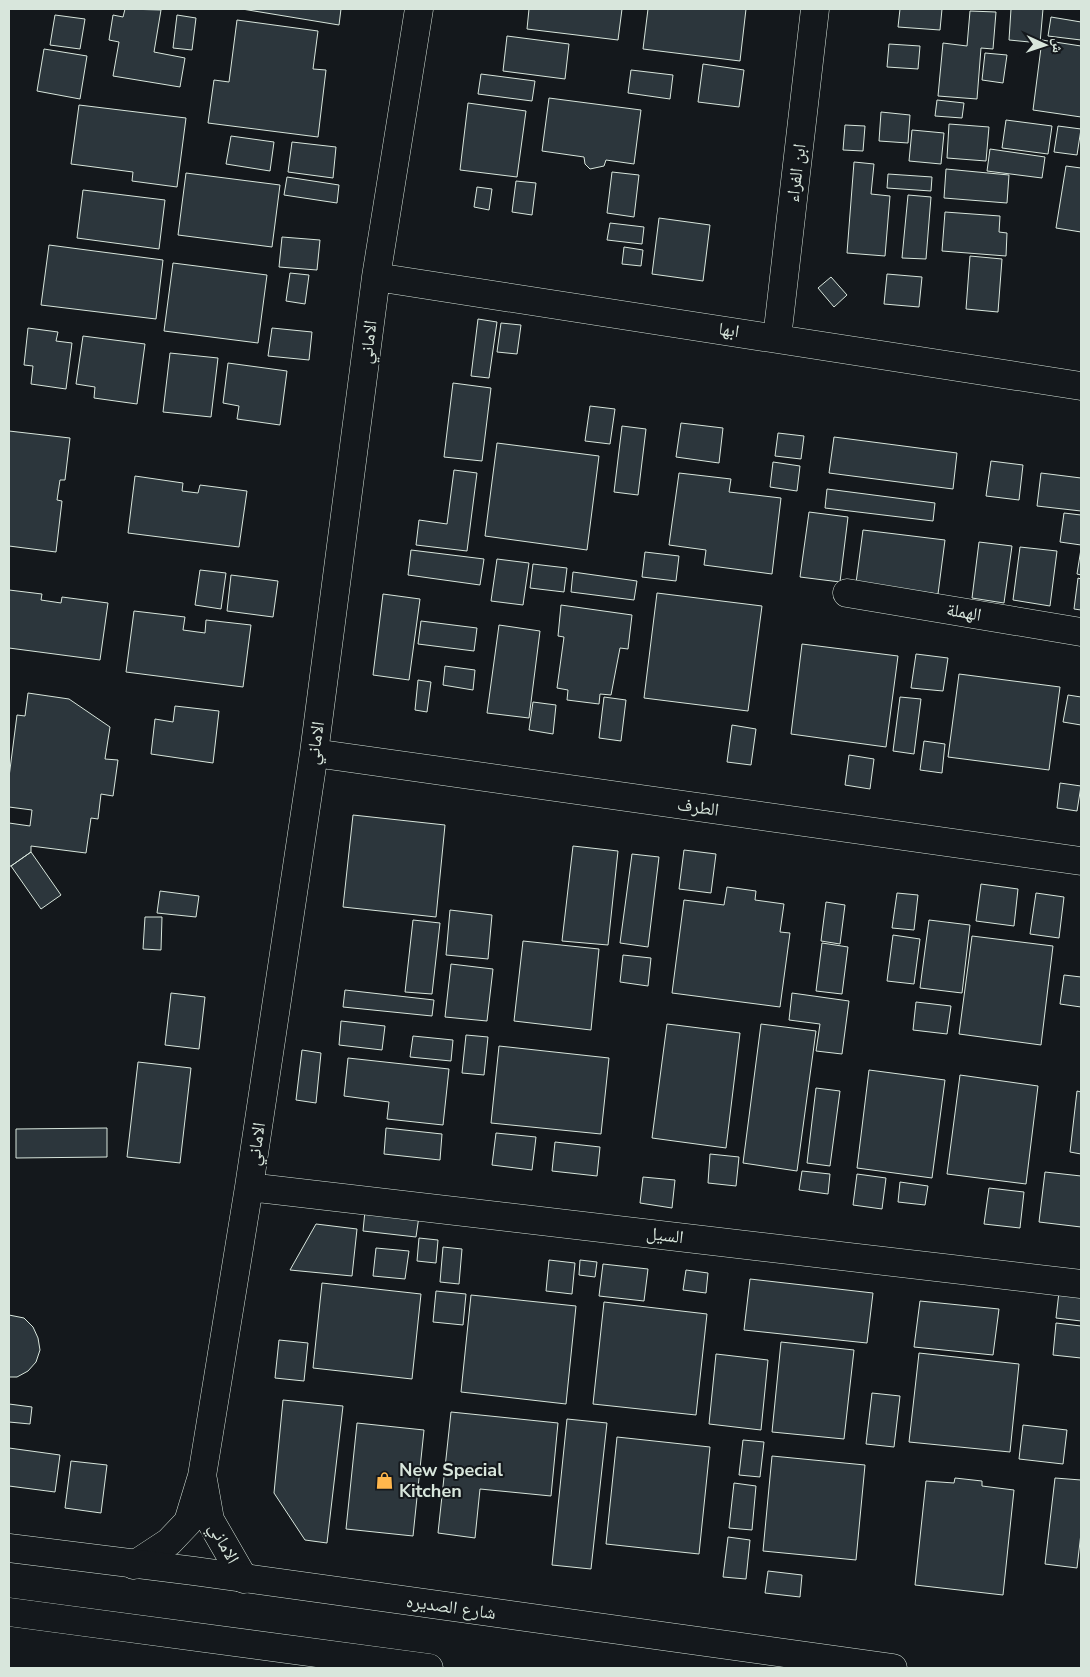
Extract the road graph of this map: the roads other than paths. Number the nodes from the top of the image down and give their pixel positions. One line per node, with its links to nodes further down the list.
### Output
1 (419, 9): 3 (street, الاماني)
2 (815, 9): 4 (street, ابن الفراء)
3 (376, 277): 4 (street, ابها); 8 (street, الاماني)
4 (777, 338): 5 (street, ابها)
5 (1081, 386)
6 (847, 593): 7 (street, الهملة)
7 (1081, 632)
8 (314, 753): 9 (street, الطرف); 10 (street, الاماني)
9 (1081, 861)
10 (249, 1187): 11 (street, السيل); 12 (street, الاماني)
11 (1081, 1284)
12 (202, 1476): 14 (street, الاماني); 15 (street, الاماني)
13 (9, 1548): 14 (street, شارع الصديره)
14 (134, 1565): 15 (street, شارع الصديره)
15 (244, 1579): 18 (street, شارع الصديره)
16 (9, 1612): 17 (street)
17 (429, 1668)
18 (892, 1668)

